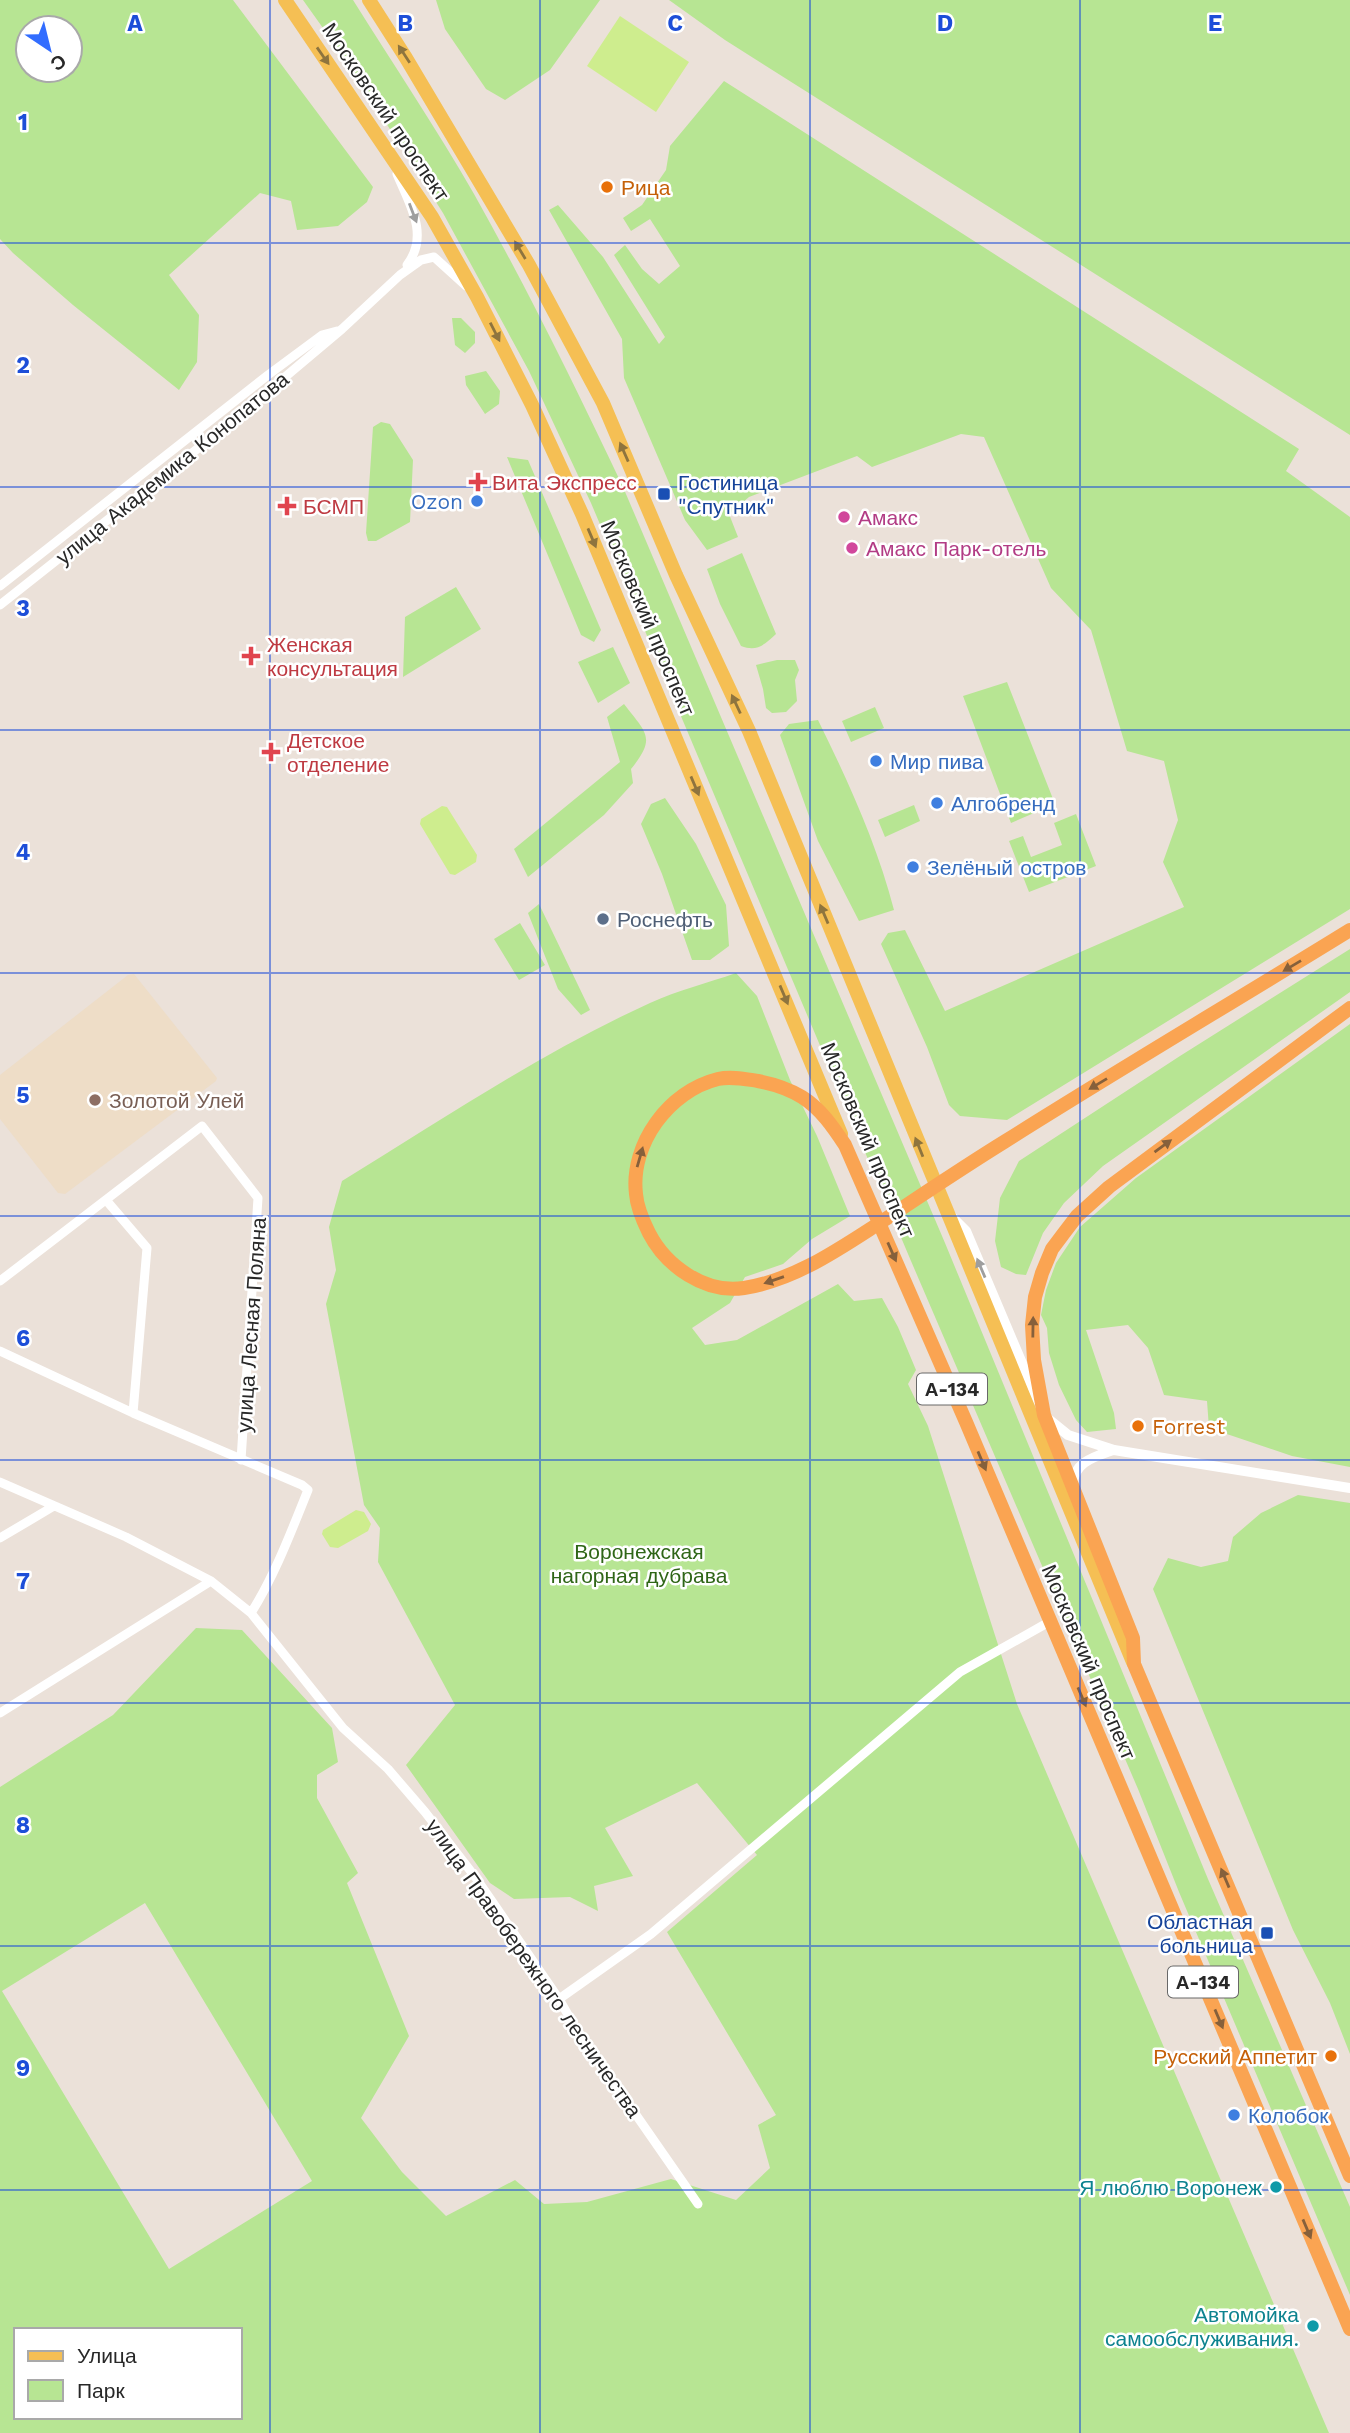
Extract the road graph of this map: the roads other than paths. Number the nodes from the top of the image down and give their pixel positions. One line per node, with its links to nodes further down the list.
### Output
1 (285, 0): 3 (main road, Московский проспект, one-way to 3)
2 (369, 0): 13 (main road, Московский проспект, one-way to 2)
3 (387, 150): 4 (street, one-way to 4); 5 (main road, Московский проспект)
4 (400, 275): 5 (street); 6 (street, улица Академика Конопатова)
5 (477, 297): 11 (main road, Московский проспект, one-way to 11)
6 (342, 329): 7 (street, улица Академика Конопатова); 8 (street, улица Академика Конопатова)
7 (0, 586)
8 (0, 606)
9 (1350, 930): 11 (highway, one-way to 11)
10 (1350, 1009): 17 (highway, one-way to 10)
11 (845, 1145): 27 (highway, Московский проспект / А-134, one-way to 27)
12 (106, 1200): 14 (street); 16 (street); 19 (street, улица Лесная Поляна)
13 (945, 1210): 17 (street, one-way to 13); 28 (main road, Московский проспект)
14 (0, 1281)
15 (0, 1351): 16 (street, улица Лесная Поляна)
16 (133, 1413): 19 (street, улица Лесная Поляна)
17 (1044, 1415): 18 (street); 21 (highway)
18 (1114, 1450): 21 (street); 22 (street)
19 (241, 1460): 26 (street, улица Лесная Поляна)
20 (0, 1482): 23 (street)
21 (1073, 1487): 28 (highway)
22 (1350, 1488)
23 (54, 1506): 24 (street); 25 (street)
24 (0, 1538)
25 (211, 1581): 26 (street); 29 (street)
26 (251, 1613): 30 (street, улица Правобережного лесничества)
27 (1049, 1622): 30 (street); 33 (highway, Московский проспект / А-134, one-way to 33)
28 (1134, 1664): 31 (highway, Московский проспект / А-134, one-way to 28)
29 (0, 1713)
30 (559, 1999): 32 (street, улица Правобережного лесничества)
31 (1350, 2176)
32 (698, 2204)
33 (1350, 2329)

